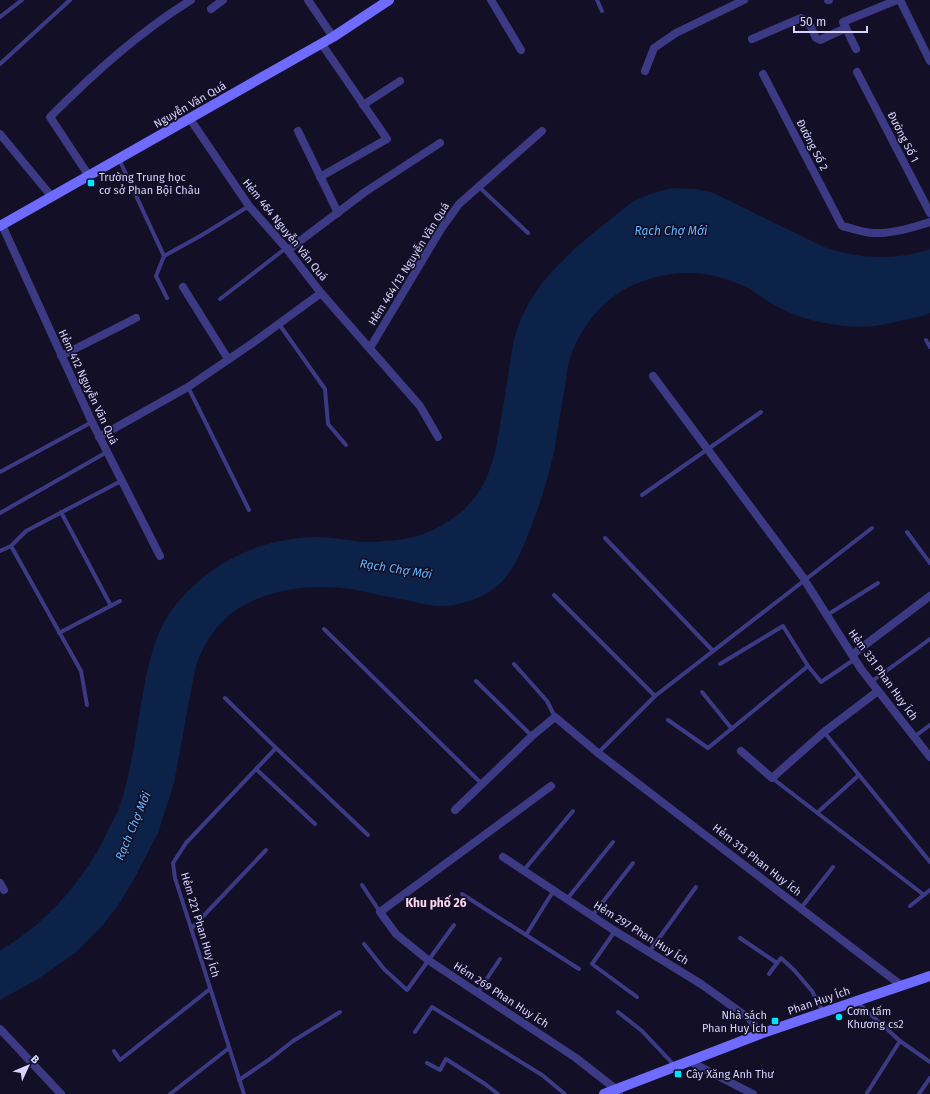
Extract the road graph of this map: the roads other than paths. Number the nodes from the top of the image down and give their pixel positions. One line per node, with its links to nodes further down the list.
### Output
1 (22, 0): 15 (lane)
2 (70, 0): 23 (lane)
3 (191, 0): 35 (street)
4 (223, 0): 13 (street)
5 (308, 0): 17 (street)
6 (389, 0): 17 (main road, Nguyễn Văn Quá)
7 (491, 0): 21 (street)
8 (597, 0): 14 (lane)
9 (744, 0): 12 (street)
10 (897, 0): 16 (street)
11 (900, 0): 22 (street)
12 (726, 4): 24 (street)
13 (211, 9)
14 (602, 11)
15 (0, 18)
16 (846, 28): 18 (street); 20 (street)
17 (333, 37): 19 (main road, Nguyễn Văn Quá)
18 (752, 39)
19 (321, 43): 28 (street); 29 (main road, Nguyễn Văn Quá)
20 (856, 48)
21 (521, 50)
22 (930, 61)
23 (0, 64)
24 (646, 71)
25 (857, 72): 41 (street, Đường Số 1)
26 (763, 74): 42 (street, Đường Số 2)
27 (400, 81): 28 (street)
28 (363, 105): 36 (street)
29 (190, 119): 34 (main road, Nguyễn Văn Quá); 39 (street, Hẻm 464 Nguyễn Văn Quá)
30 (298, 131): 36 (street)
31 (542, 131): 37 (street, Hẻm 464/13 Nguyễn Văn Quá)
32 (0, 134): 38 (street)
33 (440, 143): 40 (street)
34 (119, 159): 35 (main road, Nguyễn Văn Quá); 46 (lane)
35 (89, 176): 38 (main road, Nguyễn Văn Quá)
36 (320, 177): 40 (street)
37 (478, 186): 44 (lane); 54 (street, Hẻm 464/13 Nguyễn Văn Quá)
38 (52, 197): 43 (main road, Nguyễn Văn Quá)
39 (249, 206): 45 (street, Hẻm 464 Nguyễn Văn Quá); 46 (lane)
40 (338, 213): 45 (street)
41 (930, 213)
42 (930, 222)
43 (1, 225): 56 (street, Hẻm 412 Nguyễn Văn Quá)
44 (528, 233)
45 (287, 249): 48 (street, Hẻm 464 Nguyễn Văn Quá); 50 (lane)
46 (164, 256): 49 (lane)
47 (183, 287): 57 (street)
48 (321, 293): 52 (street); 54 (street, Hẻm 464 Nguyễn Văn Quá)
49 (166, 298)
50 (220, 299)
51 (136, 318): 56 (street)
52 (279, 324): 57 (street); 64 (lane)
53 (926, 340): 55 (lane)
54 (370, 348): 63 (street, Hẻm 464 Nguyễn Văn Quá)
55 (930, 348)
56 (62, 356): 61 (street, Hẻm 412 Nguyễn Văn Quá)
57 (228, 359): 59 (street)
58 (653, 376): 65 (street, Hẻm 331 Phan Huy Ích)
59 (188, 387): 62 (street); 70 (lane)
60 (761, 412): 65 (lane)
61 (92, 422): 62 (street, Hẻm 412 Nguyễn Văn Quá); 67 (lane)
62 (99, 437): 66 (street, Hẻm 412 Nguyễn Văn Quá)
63 (438, 437)
64 (346, 445)
65 (707, 450): 69 (lane); 80 (street, Hẻm 331 Phan Huy Ích)
66 (107, 452): 68 (street, Hẻm 412 Nguyễn Văn Quá); 72 (lane)
67 (0, 472)
68 (121, 480): 71 (lane); 78 (street, Hẻm 412 Nguyễn Văn Quá)
69 (642, 495)
70 (250, 510)
71 (61, 512): 76 (lane); 85 (lane)
72 (0, 513)
73 (872, 528): 80 (lane)
74 (907, 532): 79 (lane)
75 (605, 538): 90 (lane)
76 (11, 546): 77 (lane); 88 (lane)
77 (0, 551)
78 (160, 556)
79 (930, 563)
80 (806, 582): 86 (street, Hẻm 331 Phan Huy Ích); 90 (lane)
81 (878, 583): 86 (lane)
82 (554, 596): 99 (lane)
83 (930, 596): 91 (street)
84 (120, 601): 85 (lane)
85 (111, 606): 88 (lane)
86 (826, 615): 91 (street, Hẻm 331 Phan Huy Ích)
87 (324, 630): 116 (lane)
88 (60, 633): 101 (lane)
89 (930, 639): 96 (lane)
90 (713, 651): 99 (lane)
91 (854, 656): 94 (lane); 96 (street, Hẻm 331 Phan Huy Ích)
92 (514, 664): 102 (lane)
93 (720, 664): 94 (lane)
94 (808, 666): 105 (lane)
95 (476, 681): 107 (lane)
96 (871, 682): 97 (street, Hẻm 331 Phan Huy Ích)
97 (878, 691): 106 (street); 108 (street, Hẻm 331 Phan Huy Ích)
98 (702, 692): 105 (lane)
99 (655, 696): 111 (lane)
100 (225, 698): 109 (lane)
101 (87, 705)
102 (555, 717): 107 (street); 111 (street, Hẻm 313 Phan Huy Ích)
103 (668, 720): 105 (lane)
104 (930, 725): 108 (lane)
105 (732, 729)
106 (824, 732): 114 (lane); 115 (street)
107 (532, 736): 116 (street)
108 (914, 737): 112 (street, Hẻm 331 Phan Huy Ích)
109 (276, 748): 113 (lane, Hẻm 221 Phan Huy Ích); 122 (lane)
110 (741, 751): 115 (street)
111 (598, 752): 138 (street, Hẻm 313 Phan Huy Ích)
112 (930, 757)
113 (256, 769): 121 (lane); 142 (lane, Hẻm 221 Phan Huy Ích)
114 (859, 775): 120 (lane); 126 (lane)
115 (772, 778): 120 (lane)
116 (482, 784): 118 (street)
117 (551, 786): 139 (street)
118 (454, 810)
119 (573, 811): 129 (lane)
120 (818, 812): 135 (lane)
121 (315, 824)
122 (368, 834)
123 (613, 842): 136 (lane)
124 (266, 850): 142 (lane)
125 (503, 857): 129 (street, Hẻm 297 Phan Huy Ích)
126 (930, 862)
127 (633, 863): 140 (lane)
128 (833, 867): 138 (lane)
129 (524, 870): 132 (street, Hẻm 297 Phan Huy Ích)
130 (362, 885): 139 (lane, Hẻm 269 Phan Huy Ích)
131 (696, 887): 147 (lane)
132 (554, 890): 136 (street, Hẻm 297 Phan Huy Ích); 144 (lane)
133 (930, 890): 135 (lane)
134 (462, 894): 144 (lane)
135 (924, 895): 137 (lane)
136 (567, 899): 140 (street, Hẻm 297 Phan Huy Ích)
137 (910, 906)
138 (801, 908): 154 (street, Hẻm 313 Phan Huy Ích)
139 (380, 912): 149 (street, Hẻm 269 Phan Huy Ích)
140 (592, 916): 143 (street, Hẻm 297 Phan Huy Ích)
141 (454, 925): 149 (lane)
142 (191, 929): 155 (lane, Hẻm 221 Phan Huy Ích)
143 (615, 931): 147 (street, Hẻm 297 Phan Huy Ích); 157 (lane)
144 (526, 935): 151 (lane)
145 (740, 938): 150 (lane)
146 (364, 944): 149 (lane)
147 (649, 952): 164 (street, Hẻm 297 Phan Huy Ích)
148 (500, 959): 156 (lane)
149 (428, 960): 156 (street, Hẻm 269 Phan Huy Ích)
150 (777, 963): 152 (lane); 161 (lane)
151 (579, 969)
152 (769, 974)
153 (930, 976): 154 (main road, Phan Huy Ích)
154 (902, 986): 158 (main road, Phan Huy Ích)
155 (210, 989): 166 (lane, Hẻm 221 Phan Huy Ích); 167 (lane)
156 (478, 992): 174 (street, Hẻm 269 Phan Huy Ích)
157 (637, 997)
158 (857, 1001): 161 (main road, Phan Huy Ích); 165 (lane)
159 (340, 1012): 173 (lane)
160 (618, 1012): 171 (lane)
161 (824, 1012): 164 (main road, Phan Huy Ích)
162 (0, 1029): 176 (street)
163 (415, 1032): 180 (lane)
164 (760, 1034): 168 (main road, Phan Huy Ích)
165 (900, 1042): 169 (lane); 175 (lane)
166 (229, 1048): 173 (lane, Hẻm 221 Phan Huy Ích); 177 (lane)
167 (114, 1051)
168 (689, 1061): 171 (main road, Phan Huy Ích); 182 (street)
169 (930, 1062)
170 (427, 1063): 179 (lane)
171 (676, 1066): 174 (main road, Phan Huy Ích)
172 (930, 1078): 183 (lane)
173 (239, 1080): 178 (lane, Hẻm 221 Phan Huy Ích)
174 (618, 1092): 181 (main road, Phan Huy Ích)
175 (867, 1093)
176 (61, 1094)
177 (170, 1094)
178 (244, 1094)
179 (498, 1094)
180 (565, 1094)
181 (604, 1094)
182 (753, 1094)
183 (919, 1094)

